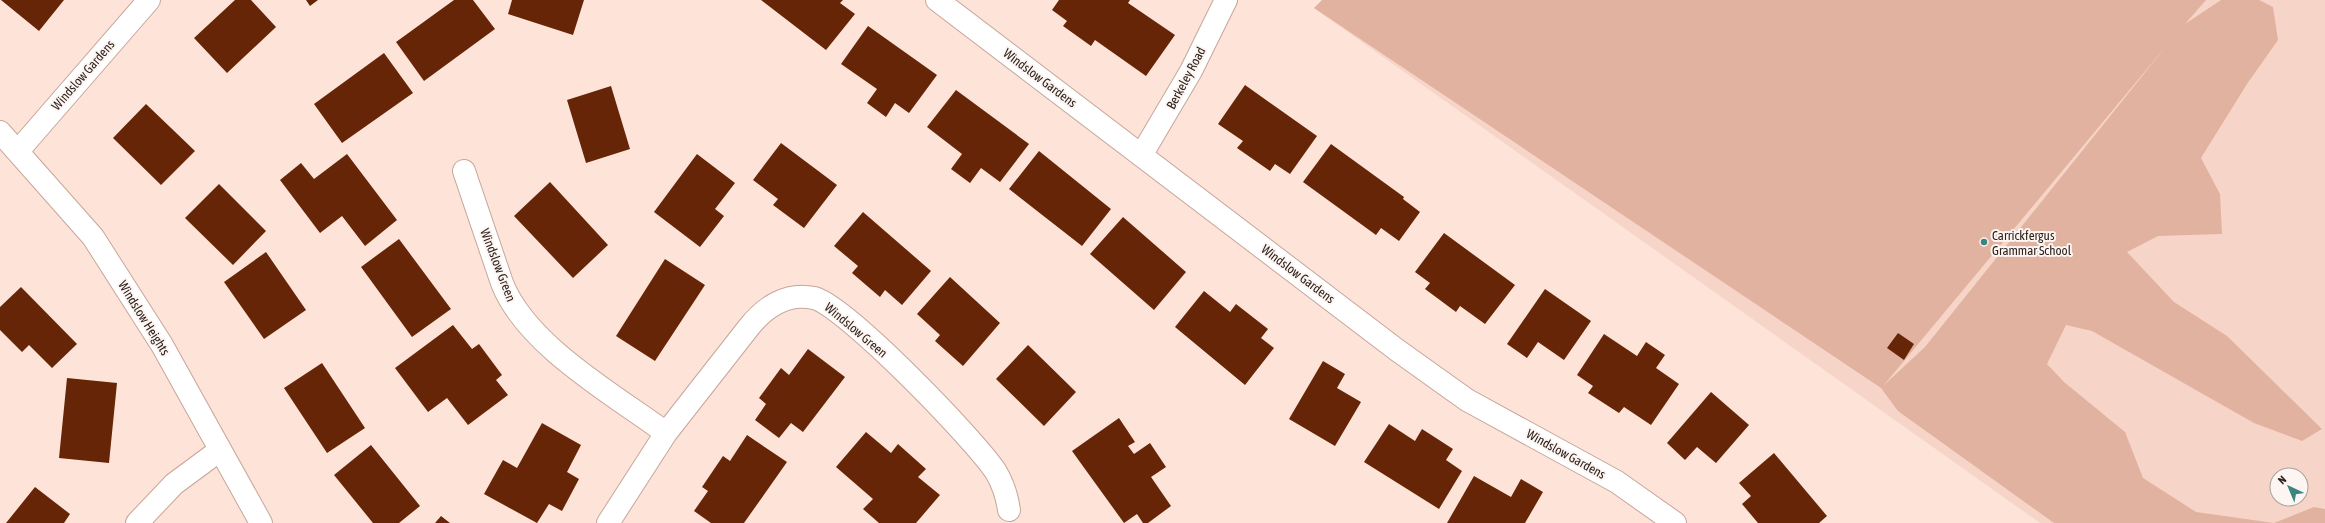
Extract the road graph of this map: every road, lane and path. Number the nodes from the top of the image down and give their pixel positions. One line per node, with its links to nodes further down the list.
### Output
1 (149, 0): 5 (street, Windslow Gardens)
2 (937, 0): 6 (street, Windslow Gardens)
3 (1226, 0): 6 (street, Berkeley Road)
4 (0, 132): 5 (street, Windslow Heights)
5 (18, 151): 9 (street, Windslow Heights)
6 (1142, 154): 14 (street, Windslow Gardens)
7 (464, 171): 8 (street, Windslow Green)
8 (666, 433): 10 (street, Windslow Green); 13 (street, Windslow Green)
9 (220, 450): 11 (street); 12 (street, Windslow Heights)
10 (1009, 510)
11 (137, 523)
12 (261, 523)
13 (608, 523)
14 (1675, 523)

